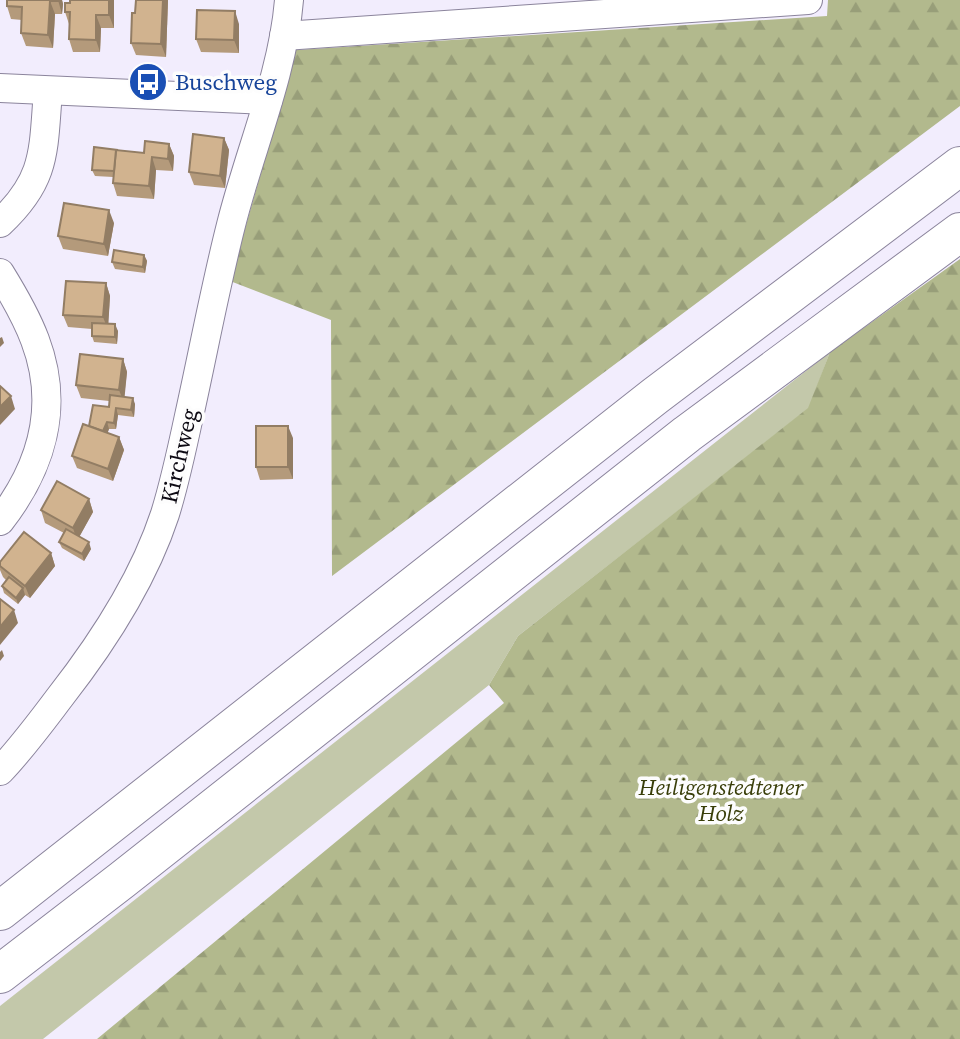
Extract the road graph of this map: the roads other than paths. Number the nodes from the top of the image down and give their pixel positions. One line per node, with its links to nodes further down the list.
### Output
1 (289, 0): 4 (street, Kirchweg)
2 (808, 0): 3 (street)
3 (480, 12): 4 (street)
4 (284, 36): 7 (street, Kirchweg)
5 (0, 88): 6 (street)
6 (48, 91): 7 (street); 9 (street)
7 (268, 100): 13 (street, Kirchweg)
8 (960, 166): 14 (highway)
9 (0, 223)
10 (960, 232): 15 (highway)
11 (0, 273): 12 (street)
12 (0, 521)
13 (0, 771)
14 (0, 911)
15 (0, 974)

